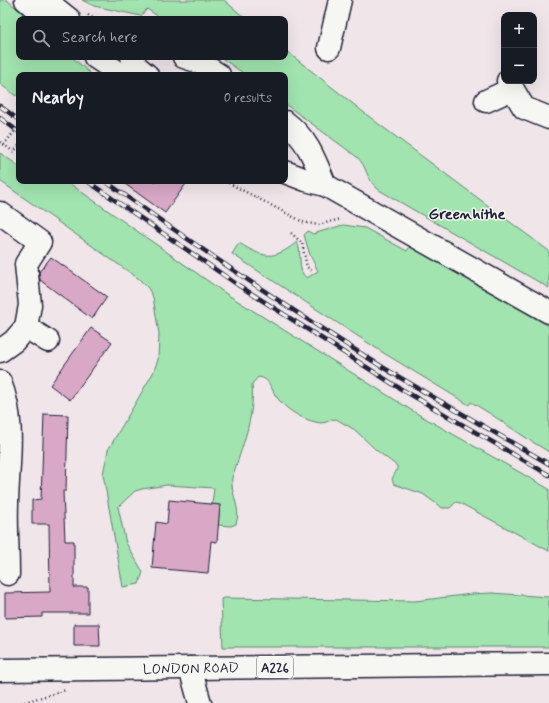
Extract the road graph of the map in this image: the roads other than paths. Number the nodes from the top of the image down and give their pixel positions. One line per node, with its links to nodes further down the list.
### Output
1 (26, 0): 4 (street)
2 (45, 0): 5 (street)
3 (340, 0): 6 (street)
4 (45, 16)
5 (65, 16)
6 (329, 48)
7 (99, 60): 10 (street)
8 (134, 60): 11 (street)
9 (193, 60): 12 (street)
10 (117, 72)
11 (143, 72)
12 (214, 72)
13 (501, 84): 15 (street)
14 (509, 84): 16 (street)
15 (486, 101)
16 (549, 118)
17 (288, 125): 19 (street)
18 (288, 173): 19 (street)
19 (325, 185): 21 (street)
20 (0, 214): 22 (street)
21 (549, 312)
22 (26, 327): 23 (street); 24 (street)
23 (48, 340)
24 (0, 351)
25 (0, 382): 26 (street)
26 (8, 574)
27 (549, 664): 28 (street, LONDON ROAD / A226)
28 (190, 668): 29 (street, LONDON ROAD / A226); 30 (street)
29 (0, 670)
30 (200, 703)

